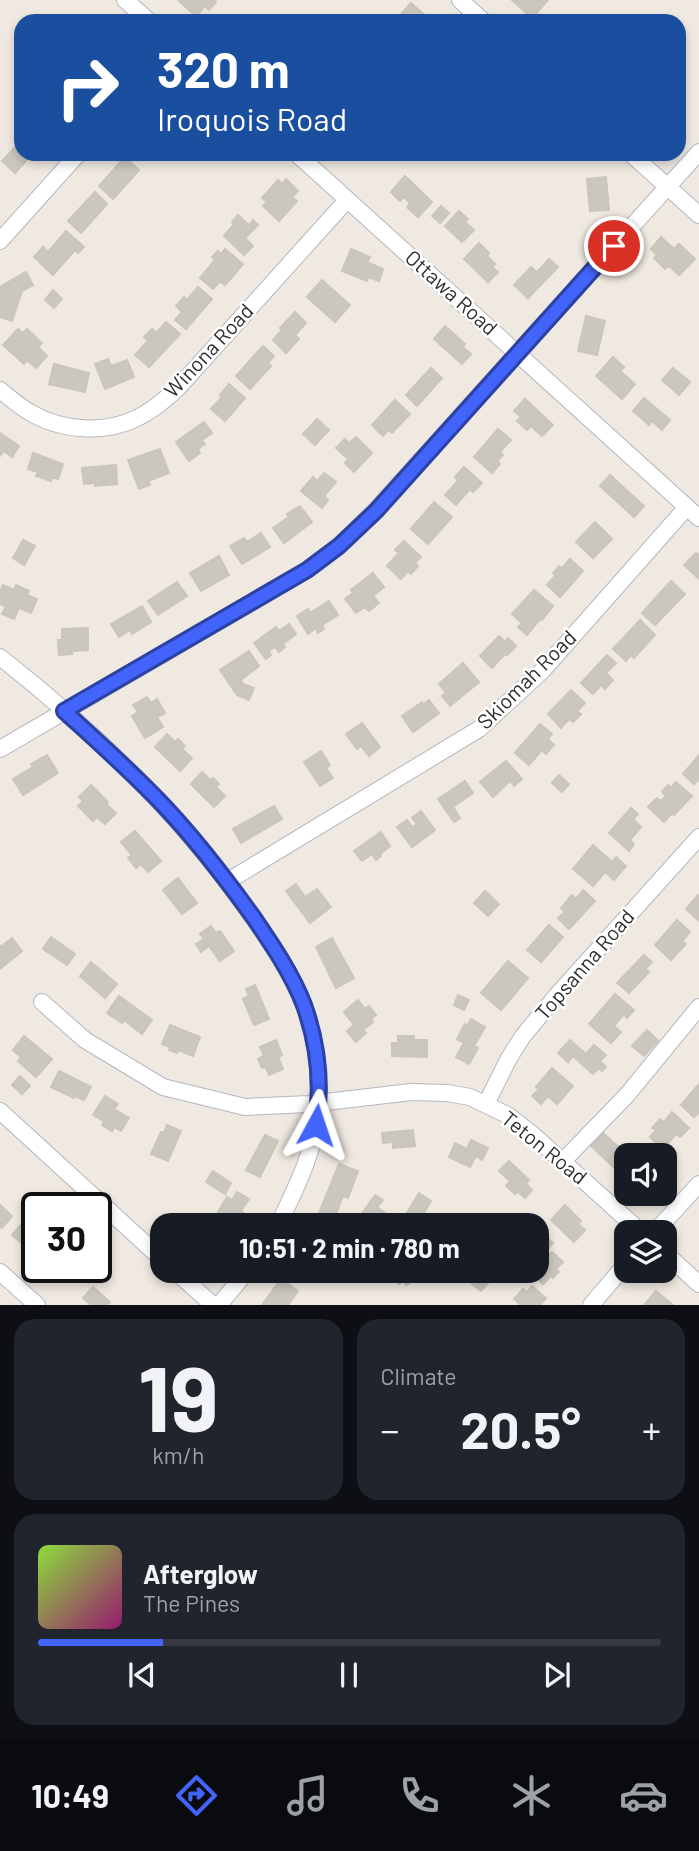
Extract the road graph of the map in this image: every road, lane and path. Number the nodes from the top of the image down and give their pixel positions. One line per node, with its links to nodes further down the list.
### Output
1 (125, 0): 3 (street)
2 (460, 0): 4 (street)
3 (141, 14)
4 (475, 14)
5 (699, 152): 9 (street)
6 (72, 161): 12 (street)
7 (305, 161): 10 (street, Ottawa Road)
8 (639, 161): 9 (street)
9 (667, 187): 11 (street); 13 (street)
10 (347, 200): 13 (street, Ottawa Road); 14 (street, Winona Road)
11 (699, 215)
12 (0, 241)
13 (517, 353): 15 (street, Ottawa Road); 17 (street)
14 (0, 390)
15 (693, 512): 20 (street, Skiomah Road)
16 (0, 657): 17 (street)
17 (64, 711): 18 (street); 20 (street)
18 (0, 748)
19 (699, 837): 24 (street, Topsanna Road)
20 (228, 881): 23 (street)
21 (42, 1002): 23 (street, Teton Road)
22 (699, 1007): 26 (street)
23 (319, 1102): 24 (street, Teton Road); 28 (street)
24 (486, 1104): 26 (street, Teton Road)
25 (0, 1111): 31 (street)
26 (563, 1161): 29 (street, Teton Road)
27 (699, 1184): 30 (street)
28 (284, 1213)
29 (628, 1220)
30 (666, 1220)
31 (150, 1248)
32 (677, 1264): 37 (street)
33 (0, 1272): 38 (street)
34 (614, 1278): 41 (street)
35 (188, 1283): 39 (street)
36 (237, 1283): 40 (street)
37 (699, 1284)
38 (37, 1305)
39 (213, 1305)
40 (219, 1305)
41 (591, 1305)

